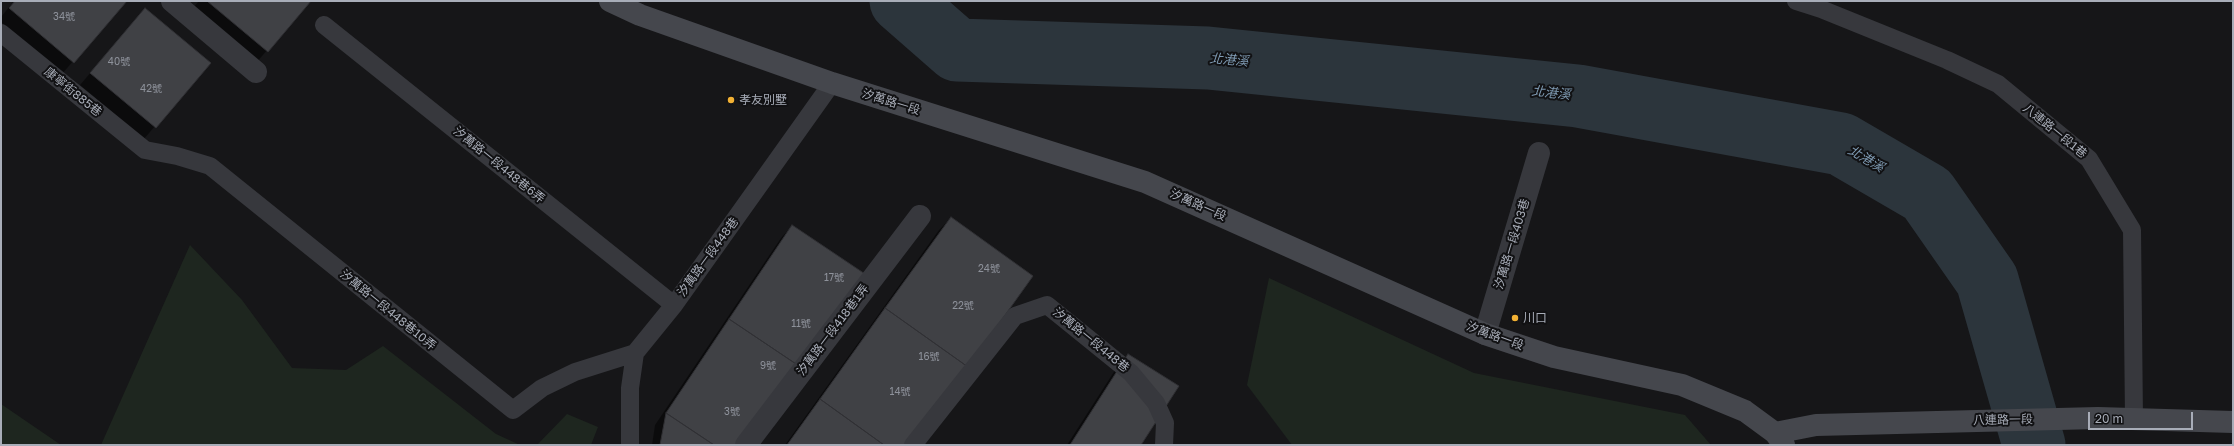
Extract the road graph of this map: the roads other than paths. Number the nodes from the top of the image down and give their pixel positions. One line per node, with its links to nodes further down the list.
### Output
1 (172, 1): 7 (street)
2 (610, 1): 4 (street, 汐萬路一段)
3 (1796, 1): 15 (lane, 八連路一段1巷)
4 (637, 8): 8 (street, 汐萬路一段)
5 (324, 24): 12 (lane, 汐萬路一段448巷6弄)
6 (1, 33): 9 (lane, 康寧街885巷)
7 (256, 72)
8 (832, 84): 12 (lane, 汐萬路一段448巷); 13 (street, 汐萬路一段)
9 (145, 150): 14 (lane, 汐萬路一段448巷10弄)
10 (1539, 154): 13 (street, 汐萬路一段403巷)
11 (920, 216): 19 (street, 汐萬路一段418巷1弄)
12 (674, 305): 14 (lane, 汐萬路一段448巷)
13 (1485, 334): 17 (street, 汐萬路一段)
14 (635, 353): 18 (lane)
15 (2134, 419): 16 (street, 八連路一段); 17 (street, 八連路一段)
16 (2233, 422)
17 (1779, 439)
18 (630, 445)
19 (746, 445)
20 (913, 445): 21 (lane, 汐萬路一段448巷)
21 (1164, 445)

